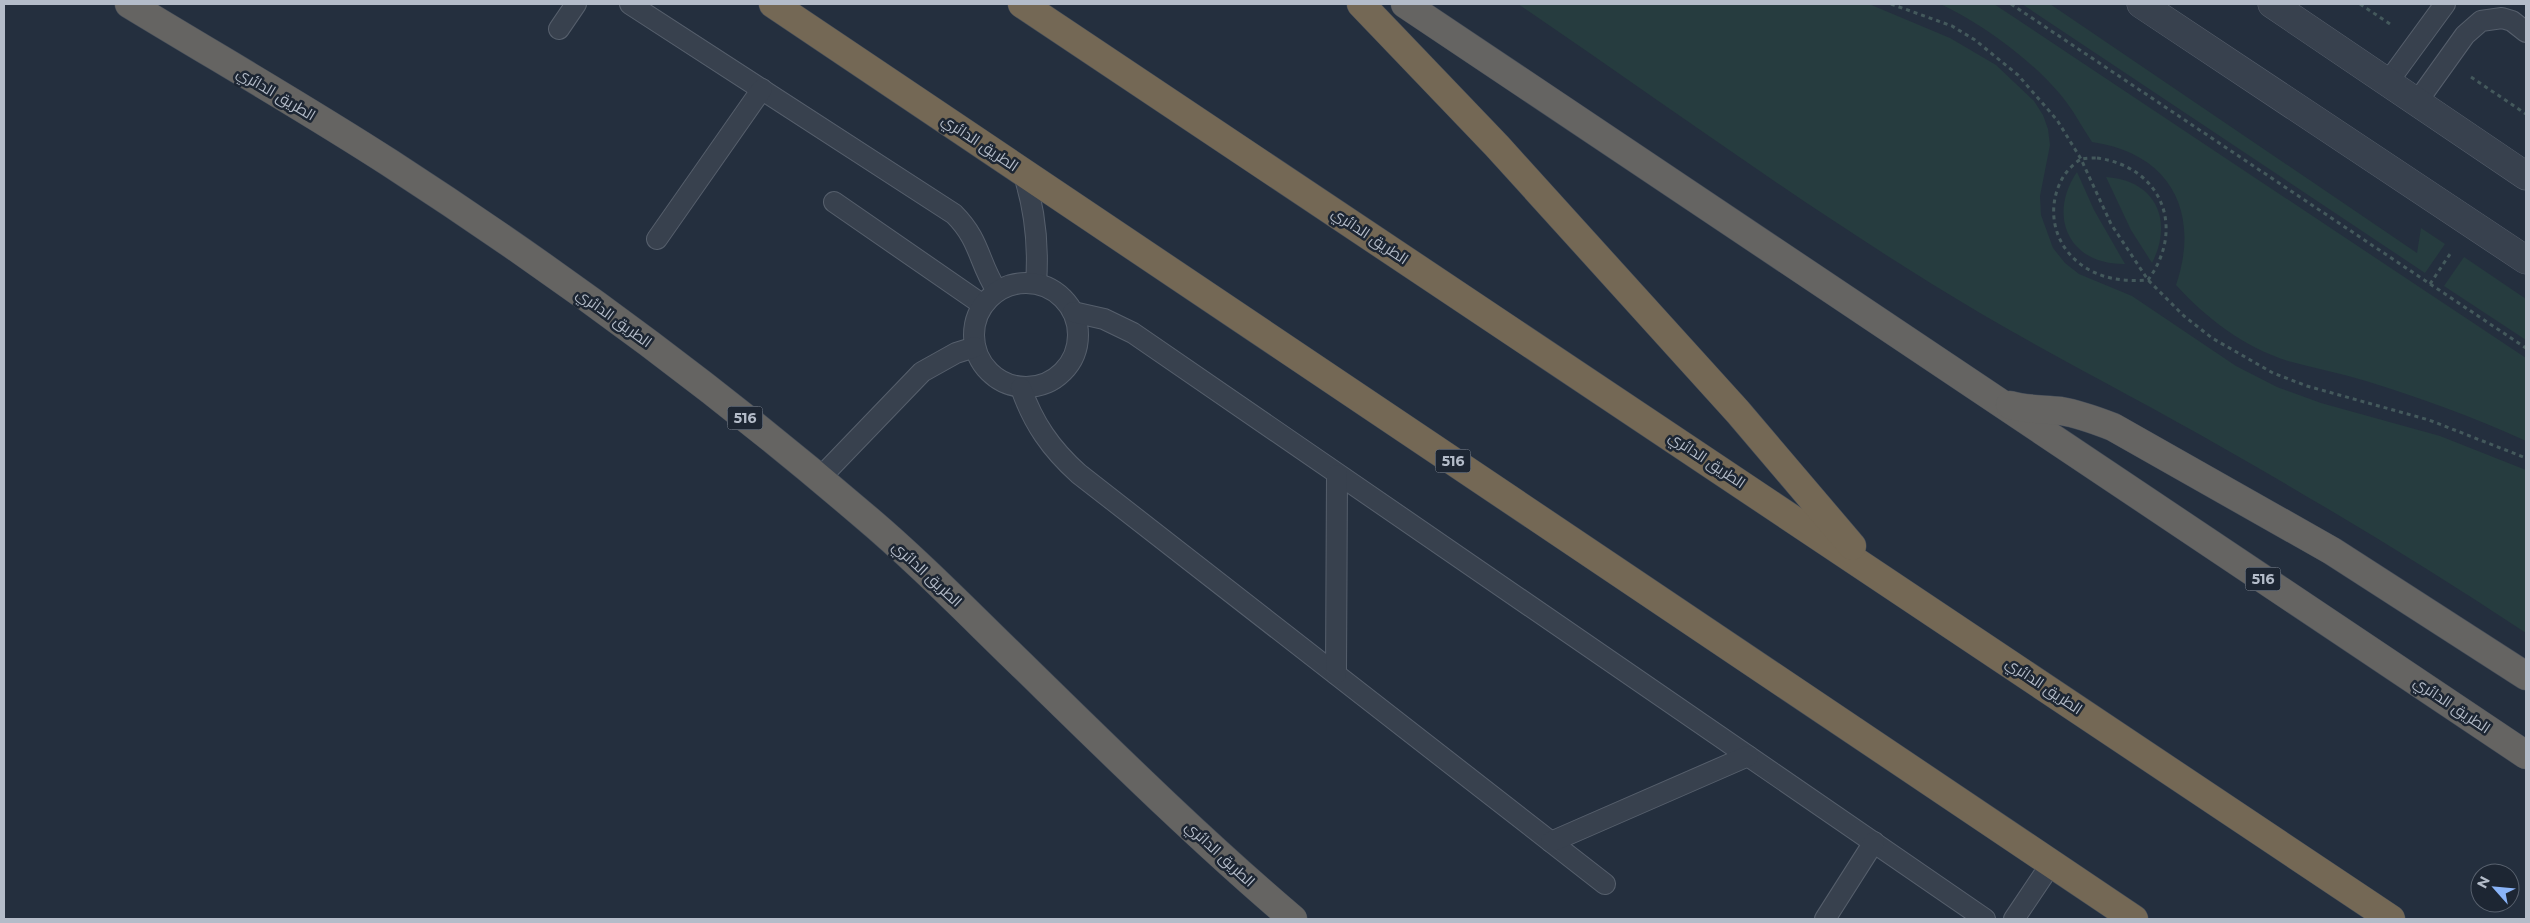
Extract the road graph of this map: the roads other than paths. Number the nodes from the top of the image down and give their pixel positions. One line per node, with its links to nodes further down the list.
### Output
1 (129, 4): 28 (highway, الطريق الدائري / 516)
2 (576, 4): 11 (lane)
3 (630, 4): 14 (lane)
4 (772, 4): 16 (highway, الطريق الدائري / 516)
5 (1022, 4): 29 (highway, الطريق الدائري)
6 (1361, 4): 29 (highway)
7 (1405, 4): 26 (highway, الطريق الدائري / 516)
8 (2141, 4): 20 (street)
9 (2272, 4): 13 (street)
10 (2445, 4): 13 (lane)
11 (559, 29)
12 (2526, 32): 15 (lane)
13 (2388, 82): 15 (street)
14 (762, 89): 19 (lane); 22 (lane)
15 (2417, 102): 17 (street)
16 (1023, 172): 21 (lane); 36 (highway, الطريق الدائري / 516)
17 (2526, 176)
18 (834, 202): 22 (lane)
19 (657, 239)
20 (2526, 260)
21 (1036, 283): 22 (lane); 23 (lane)
22 (990, 298): 24 (lane)
23 (1073, 312): 25 (lane); 27 (lane)
24 (975, 347): 25 (lane); 28 (lane)
25 (1021, 388): 30 (lane)
26 (2000, 402): 31 (highway); 32 (highway, الطريق الدائري / 516)
27 (1337, 475): 30 (lane); 33 (lane)
28 (820, 478): 38 (highway, الطريق الدائري / 516)
29 (1876, 573): 43 (highway, الطريق الدائري)
30 (1336, 674): 34 (lane)
31 (2526, 676)
32 (2526, 755)
33 (1748, 756): 34 (lane); 35 (lane)
34 (1551, 842): 37 (lane)
35 (1874, 842): 39 (lane); 40 (lane)
36 (2051, 864): 41 (lane); 42 (highway, الطريق الدائري / 516)
37 (1605, 884)
38 (1293, 919)
39 (1825, 919)
40 (1985, 919)
41 (2014, 919)
42 (2134, 919)
43 (2391, 919)

